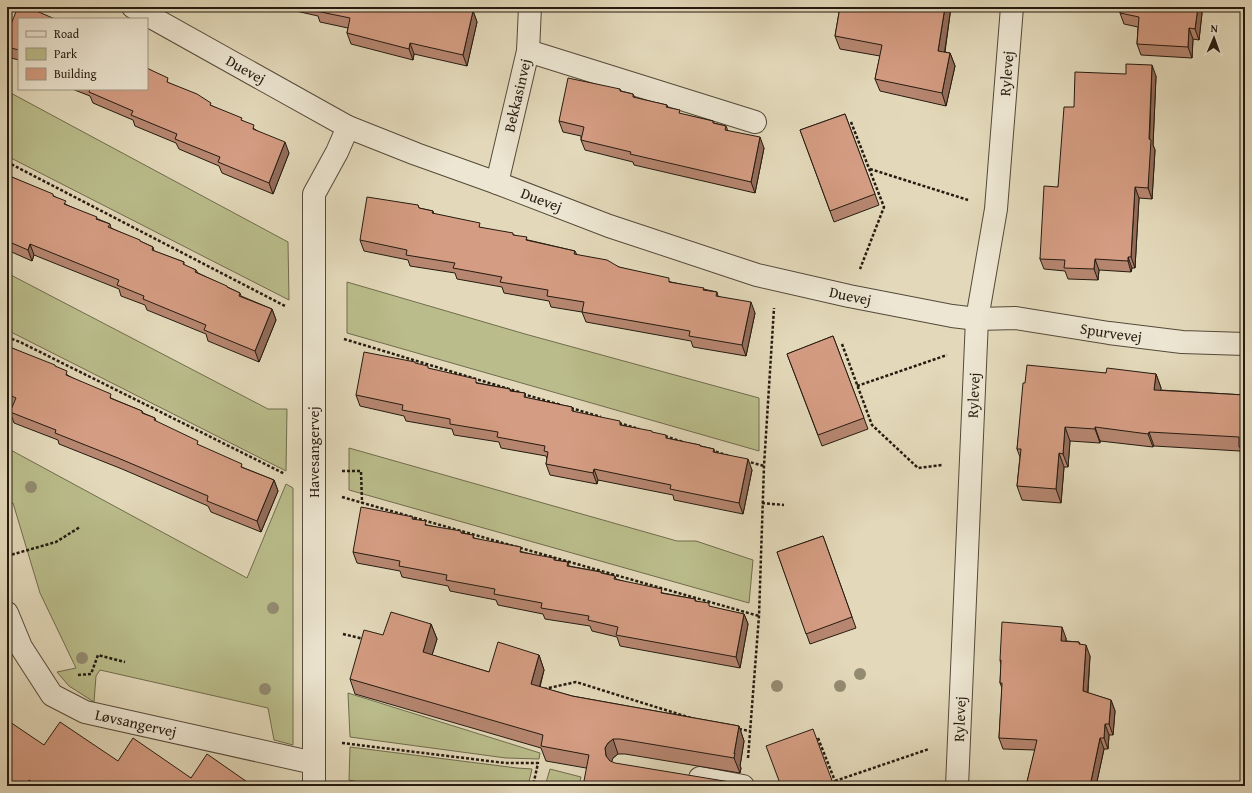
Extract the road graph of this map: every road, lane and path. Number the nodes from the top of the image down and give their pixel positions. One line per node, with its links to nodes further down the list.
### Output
1 (133, 7): 7 (street, Duevej)
2 (530, 7): 4 (street, Bekkasinvej)
3 (1012, 7): 11 (street, Rylevej)
4 (528, 51): 5 (street); 10 (street, Bekkasinvej)
5 (755, 122)
6 (851, 122): 9 (path)
7 (348, 127): 10 (street, Duevej); 15 (street, Havesangervej)
8 (7, 162): 15 (path)
9 (869, 169): 11 (path); 13 (path)
10 (497, 183): 12 (street, Duevej)
11 (996, 209): 14 (street, Rylevej)
12 (777, 280): 13 (street, Duevej); 30 (path)
13 (849, 296): 14 (street, Duevej)
14 (977, 319): 18 (street, Spurvevej); 19 (street, Rylevej)
15 (314, 321): 21 (path); 32 (street, Havesangervej)
16 (7, 337): 32 (path)
17 (842, 344): 20 (path)
18 (1245, 344)
19 (975, 356): 20 (path); 29 (street, Rylevej)
20 (858, 386): 29 (path)
21 (604, 418)
22 (612, 420): 23 (path)
23 (642, 430)
24 (657, 434): 25 (path)
25 (688, 443)
26 (711, 450): 27 (path)
27 (733, 457)
28 (741, 459): 30 (path)
29 (971, 461): 50 (street, Rylevej)
30 (764, 466): 34 (path)
31 (361, 471): 33 (path)
32 (314, 489): 33 (path); 40 (street, Havesangervej)
33 (362, 503): 39 (path)
34 (762, 503): 35 (path); 39 (path)
35 (784, 505)
36 (80, 527): 37 (path)
37 (7, 556)
38 (7, 613): 43 (street, Løvsangervej)
39 (758, 616): 47 (path)
40 (314, 626): 41 (path); 49 (street, Havesangervej)
41 (367, 640)
42 (124, 662): 43 (path)
43 (46, 686): 51 (street, Løvsangervej)
44 (543, 689): 45 (path)
45 (695, 719)
46 (737, 728): 47 (path)
47 (750, 731): 56 (path)
48 (818, 738): 53 (path)
49 (314, 740): 51 (street, Havesangervej); 55 (path)
50 (959, 740): 53 (path); 58 (street, Rylevej)
51 (314, 763): 54 (street, Havesangervej)
52 (683, 776): 56 (street)
53 (835, 780): 57 (path)
54 (314, 786)
55 (533, 786)
56 (743, 786)
57 (837, 786)
58 (957, 786)

